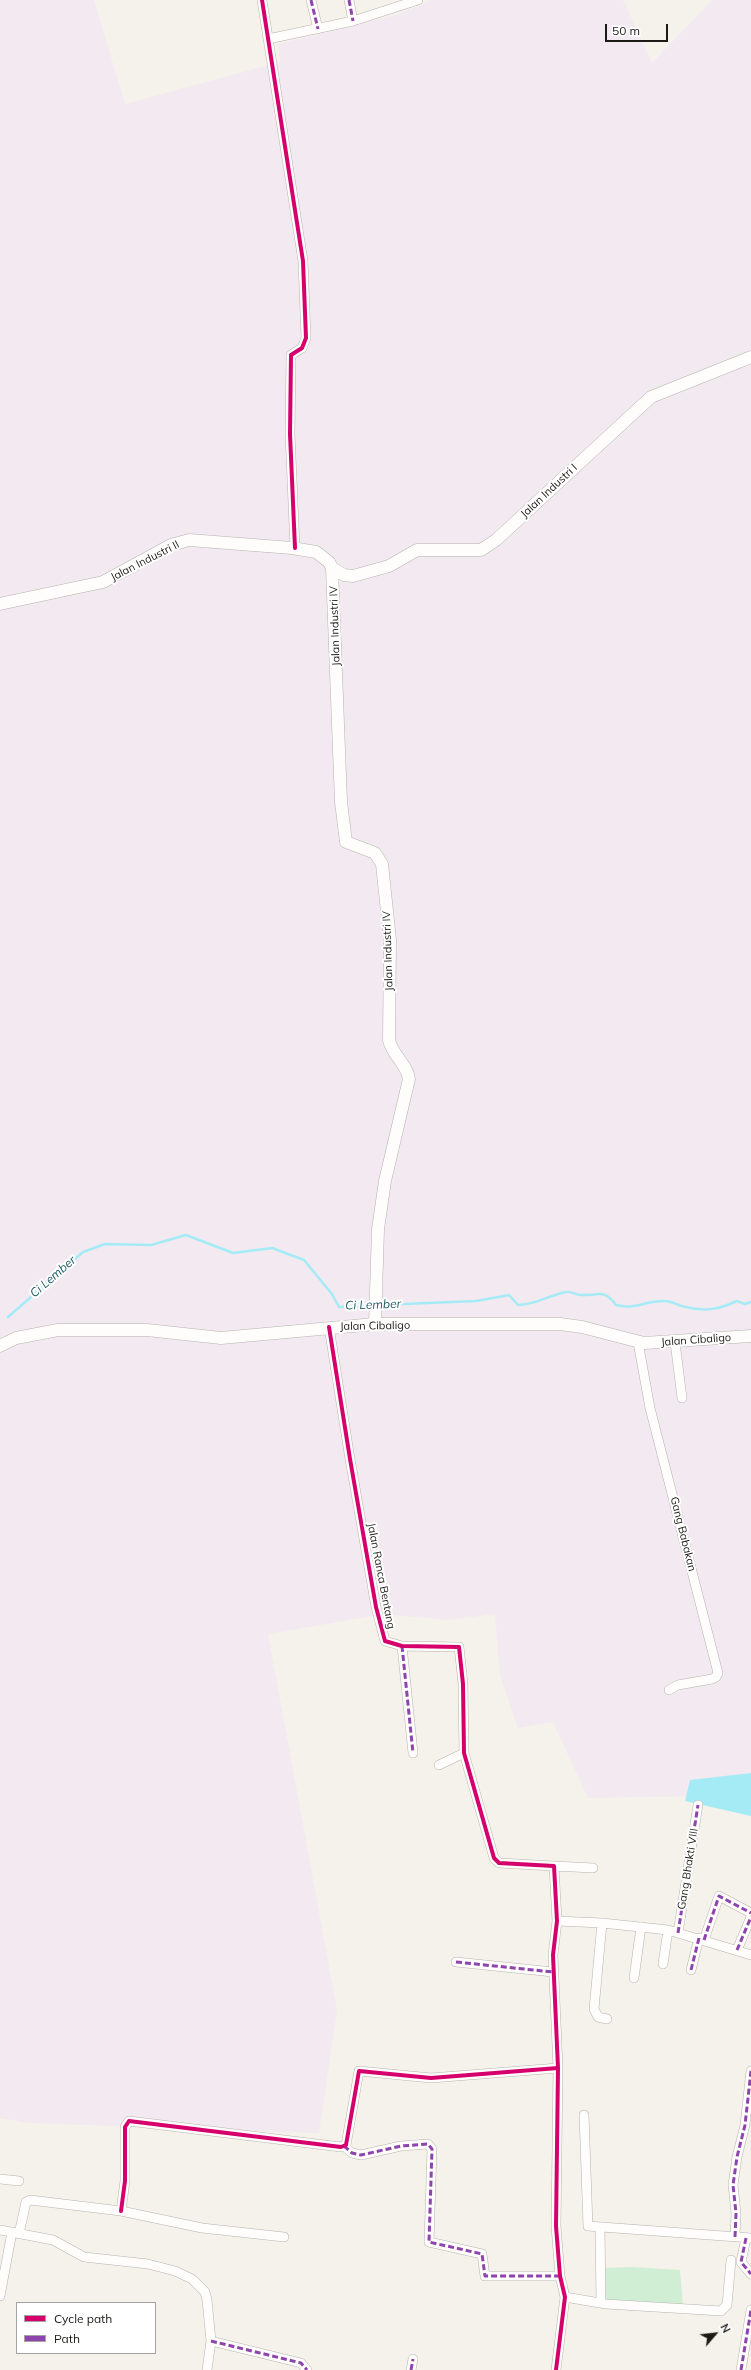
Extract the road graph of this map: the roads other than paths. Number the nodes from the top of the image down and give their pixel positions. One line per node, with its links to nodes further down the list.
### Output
1 (262, 0): 7 (street)
2 (311, 0): 6 (street)
3 (349, 0): 5 (street)
4 (418, 0): 5 (street)
5 (353, 21): 6 (street)
6 (318, 29): 7 (street)
7 (268, 39): 9 (street)
8 (751, 357): 10 (main road, Jalan Industri I)
9 (295, 548): 10 (main road, Jalan Industri II); 11 (main road, Jalan Industri II)
10 (332, 568): 12 (main road, Jalan Industri IV)
11 (0, 604)
12 (375, 1324): 13 (main road, Jalan Cibaligo); 15 (main road, Jalan Cibaligo)
13 (329, 1327): 17 (main road, Jalan Cibaligo); 19 (street, Jalan Ranca Bentang)
14 (751, 1336): 16 (main road, Jalan Cibaligo)
15 (638, 1342): 16 (main road, Jalan Cibaligo); 20 (street, Gang Babakan)
16 (675, 1342): 18 (street)
17 (0, 1346)
18 (682, 1398)
19 (402, 1646): 21 (street); 22 (street, Jalan Ranca Bentang)
20 (669, 1690)
21 (413, 1753)
22 (464, 1753): 23 (street); 25 (street, Jalan Ranca Bentang)
23 (438, 1765)
24 (698, 1804): 33 (street, Gang Bhakti VIII)
25 (554, 1866): 26 (street, Jalan Ranca Bentang); 29 (street)
26 (593, 1868)
27 (751, 1913): 34 (street)
28 (751, 1917): 35 (street)
29 (557, 1921): 30 (street); 40 (street)
30 (602, 1923): 31 (street); 42 (street)
31 (641, 1927): 32 (street); 41 (street)
32 (668, 1930): 33 (street); 38 (street)
33 (678, 1932): 34 (street)
34 (702, 1939): 35 (street); 39 (street)
35 (737, 1950): 36 (street)
36 (751, 1955)
37 (456, 1962): 40 (street)
38 (663, 1964)
39 (691, 1970)
40 (553, 1972): 43 (street)
41 (634, 1978)
42 (607, 2019)
43 (558, 2068): 46 (street); 59 (street)
44 (751, 2070): 54 (street)
45 (584, 2116): 50 (street)
46 (344, 2146): 49 (street); 59 (street)
47 (0, 2179): 48 (street)
48 (19, 2181)
49 (121, 2211): 52 (street); 53 (street)
50 (600, 2228): 54 (street); 62 (street)
51 (0, 2230): 52 (street)
52 (16, 2233): 57 (street); 64 (street)
53 (284, 2237)
54 (735, 2237): 55 (street)
55 (748, 2238): 58 (street)
56 (731, 2260): 62 (street)
57 (2, 2269): 60 (street)
58 (751, 2274)
59 (560, 2276): 61 (street)
60 (0, 2296)
61 (565, 2297): 62 (street); 69 (street)
62 (601, 2302)
63 (751, 2310): 70 (street)
64 (212, 2341): 66 (street); 67 (street)
65 (412, 2359): 68 (street)
66 (207, 2370)
67 (307, 2370)
68 (411, 2370)
69 (556, 2370)
70 (741, 2370)

